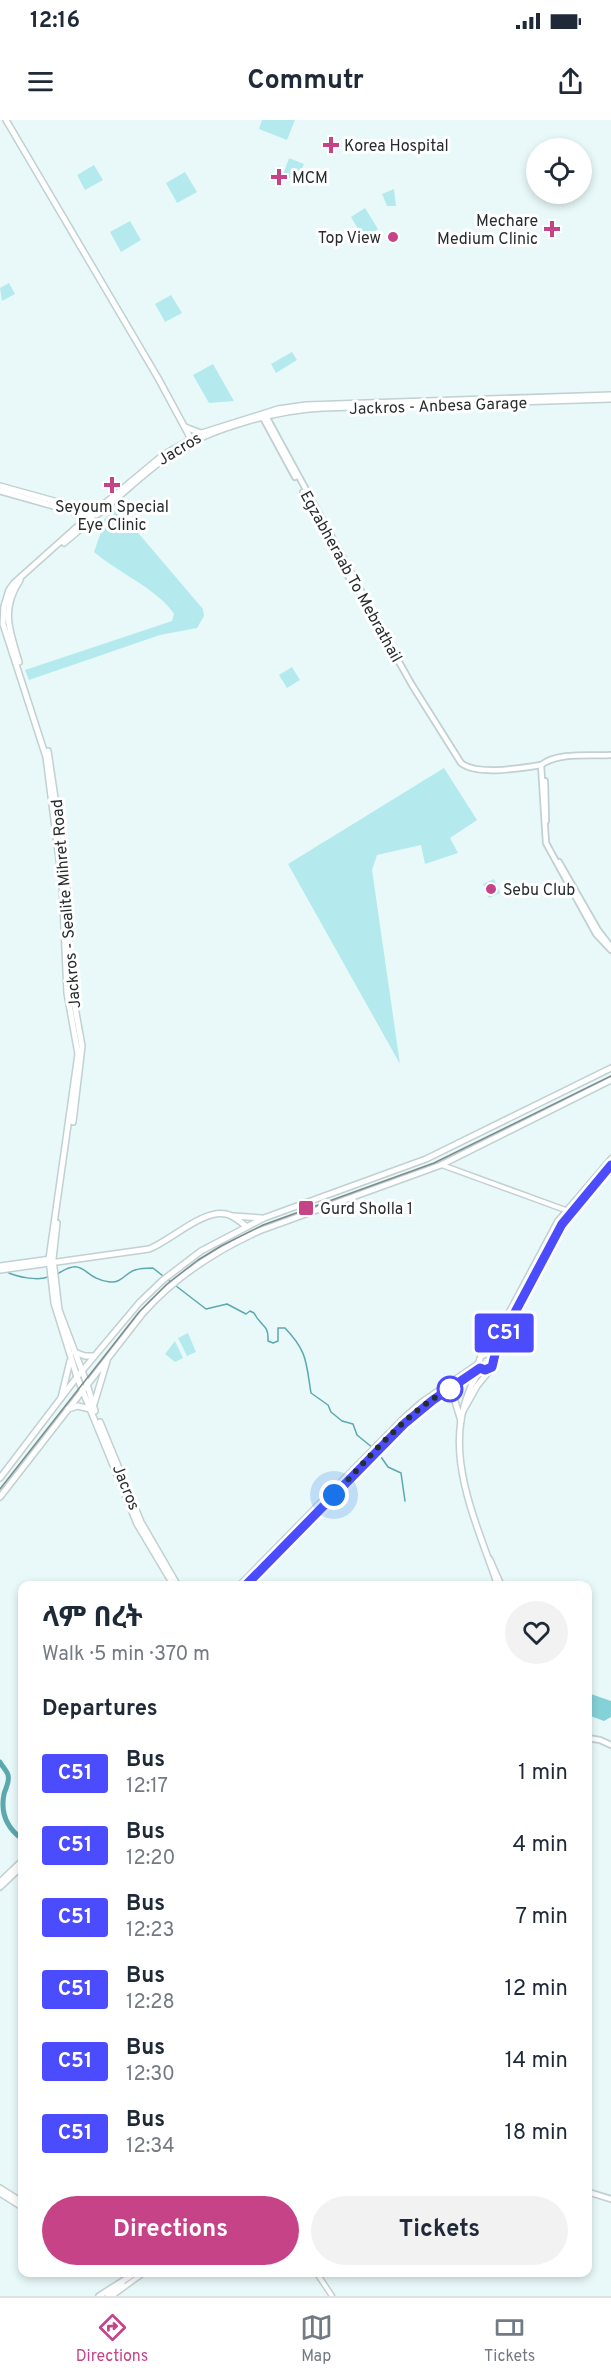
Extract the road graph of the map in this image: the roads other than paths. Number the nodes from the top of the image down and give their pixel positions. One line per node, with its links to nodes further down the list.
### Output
1 (6, 120): 5 (main road)
2 (611, 397): 3 (main road, Jackros - Anbesa Garage)
3 (528, 400): 4 (main road, Jackros - Anbesa Garage); 4 (main road, Jacros)
4 (264, 416): 6 (main road, Jacros); 7 (main road, Jacros); 13 (main road, Egzabheraab To Mebrathail)
5 (185, 427): 6 (main road); 7 (main road)
6 (201, 433): 7 (main road, Jacros)
7 (192, 441): 10 (main road, Jacros)
8 (0, 489): 9 (main road); 10 (main road)
9 (74, 511): 10 (main road); 11 (main road)
10 (92, 515): 11 (main road, Jacros); 15 (main road, Jackros - Sealite Mihret Road)
11 (76, 527): 15 (main road, Jacros)
12 (611, 755): 13 (main road)
13 (542, 764): 14 (main road)
14 (611, 948)
15 (74, 1018): 28 (main road)
16 (611, 1068): 18 (main road)
17 (611, 1080): 19 (main road)
18 (585, 1081): 19 (main road); 25 (main road)
19 (590, 1090): 21 (main road)
20 (611, 1159): 23 (main road)
21 (441, 1165): 23 (street); 32 (main road)
22 (611, 1165): 23 (main road)
23 (568, 1211): 34 (main road)
24 (231, 1216): 25 (main road); 26 (main road); 27 (main road); 28 (main road)
25 (264, 1218): 26 (main road)
26 (246, 1226): 27 (main road)
27 (233, 1232): 33 (main road)
28 (53, 1261): 29 (main road); 30 (main road)
29 (4, 1267)
30 (53, 1280): 31 (main road); 35 (main road)
31 (74, 1352): 33 (main road); 37 (main road)
32 (110, 1353): 39 (main road); 42 (main road)
33 (95, 1355): 37 (main road)
34 (490, 1356): 36 (main road); 36 (main road)
35 (70, 1359): 38 (main road); 41 (main road)
36 (482, 1368): 40 (main road); 44 (main road); 45 (main road)
37 (81, 1372): 38 (main road); 39 (main road)
38 (77, 1377): 39 (main road); 41 (main road)
39 (85, 1387): 42 (main road, Jacros); 43 (main road)
40 (451, 1388): 44 (main road); 45 (main road)
41 (61, 1399): 47 (main road)
42 (92, 1408): 43 (main road); 49 (main road, Jacros)
43 (67, 1409): 48 (main road)
44 (462, 1422): 52 (main road)
45 (378, 1446): 46 (main road)
46 (371, 1453): 50 (main road); 51 (main road)
47 (0, 1478)
48 (0, 1497)
49 (173, 1581)
50 (244, 1581)
51 (250, 1581)
52 (498, 1581)
53 (592, 1739): 54 (main road)
54 (611, 1745)
55 (18, 1865): 57 (main road)
56 (18, 1870): 58 (main road)
57 (0, 1882)
58 (0, 1887)
59 (0, 2188): 62 (main road)
60 (0, 2193): 64 (main road)
61 (592, 2193): 63 (main road)
62 (18, 2199)
63 (611, 2199)
64 (18, 2204)
65 (126, 2277): 70 (main road)
66 (126, 2277): 71 (main road)
67 (139, 2277): 69 (street)
68 (319, 2277): 73 (street)
69 (121, 2290): 70 (street); 72 (street)
70 (112, 2295): 72 (street)
71 (99, 2296)
72 (122, 2296)
73 (332, 2296)

